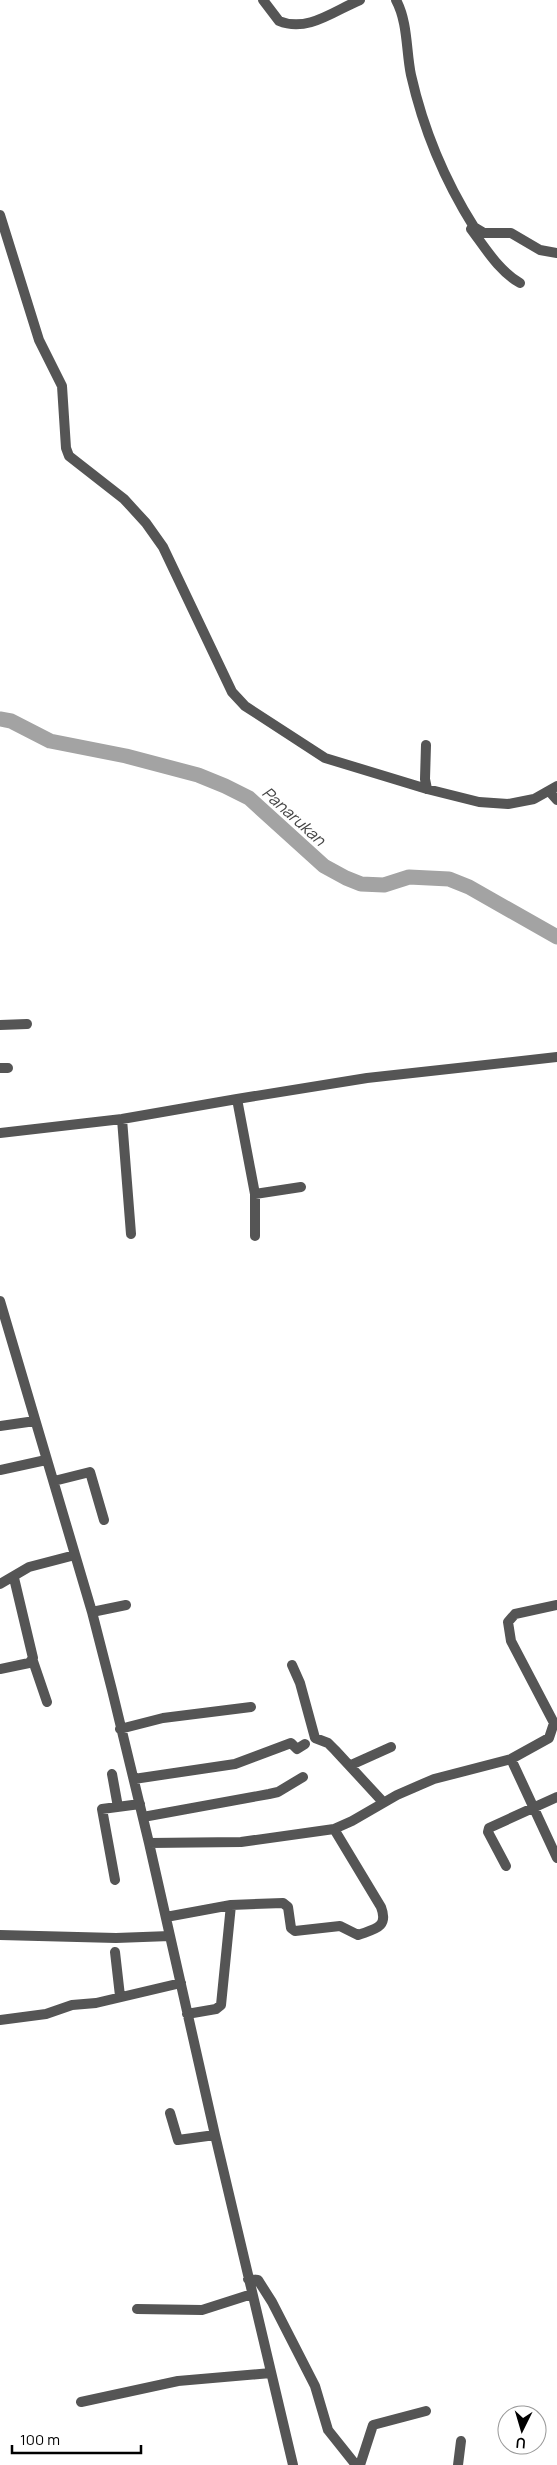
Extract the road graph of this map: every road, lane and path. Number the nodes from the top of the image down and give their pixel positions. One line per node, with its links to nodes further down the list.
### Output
1 (263, 0): 2 (street)
2 (360, 0)
3 (396, 0): 5 (street)
4 (0, 215): 9 (street)
5 (474, 227): 6 (street); 7 (street)
6 (557, 253)
7 (520, 283)
8 (426, 745): 9 (street)
9 (427, 789): 10 (street)
10 (553, 789): 11 (street)
11 (557, 800)
12 (27, 1024): 13 (street)
13 (0, 1025)
14 (557, 1057): 15 (street)
15 (237, 1100): 16 (street); 19 (street)
16 (122, 1119): 17 (street); 20 (street)
17 (0, 1133)
18 (301, 1187): 19 (street)
19 (255, 1194): 21 (street)
20 (131, 1234)
21 (255, 1236)
22 (0, 1301): 23 (street)
23 (35, 1422): 24 (street); 25 (street)
24 (0, 1426)
25 (46, 1460): 26 (street); 27 (street)
26 (0, 1470)
27 (54, 1481): 28 (street); 29 (street)
28 (104, 1520)
29 (75, 1555): 30 (street); 34 (street)
30 (14, 1578): 31 (street); 35 (street)
31 (0, 1584)
32 (126, 1605): 34 (street)
33 (557, 1605): 43 (street)
34 (92, 1612): 40 (street)
35 (33, 1661): 37 (street); 38 (street)
36 (292, 1665): 44 (street)
37 (0, 1669)
38 (47, 1702)
39 (251, 1707): 40 (street)
40 (120, 1729): 47 (street)
41 (305, 1744): 47 (street)
42 (391, 1747): 44 (street)
43 (511, 1759): 49 (street); 52 (street)
44 (351, 1765): 49 (street)
45 (112, 1774): 51 (street)
46 (303, 1777): 53 (street)
47 (134, 1779): 50 (street)
48 (557, 1797): 52 (street)
49 (382, 1802): 54 (street)
50 (140, 1804): 51 (street); 53 (street)
51 (118, 1807): 59 (street)
52 (535, 1809): 55 (street); 58 (street)
53 (143, 1817): 56 (street)
54 (334, 1828): 56 (street); 60 (street)
55 (554, 1840): 57 (street)
56 (150, 1843): 61 (street)
57 (557, 1858)
58 (506, 1866)
59 (115, 1880)
60 (232, 1905): 61 (street); 67 (street)
61 (166, 1917): 63 (street)
62 (0, 1934): 63 (street)
63 (170, 1936): 65 (street)
64 (115, 1952): 66 (street)
65 (180, 1983): 66 (street); 67 (street)
66 (120, 1996): 68 (street)
67 (187, 2014): 70 (street)
68 (0, 2020)
69 (170, 2113): 70 (street)
70 (215, 2135): 71 (street)
71 (248, 2279): 72 (street); 79 (street)
72 (252, 2294): 73 (street); 74 (street)
73 (137, 2309)
74 (271, 2372): 75 (street); 78 (street)
75 (81, 2402)
76 (426, 2411): 80 (street)
77 (461, 2441): 81 (street)
78 (293, 2465)
79 (356, 2465)
80 (360, 2465)
81 (458, 2465)

